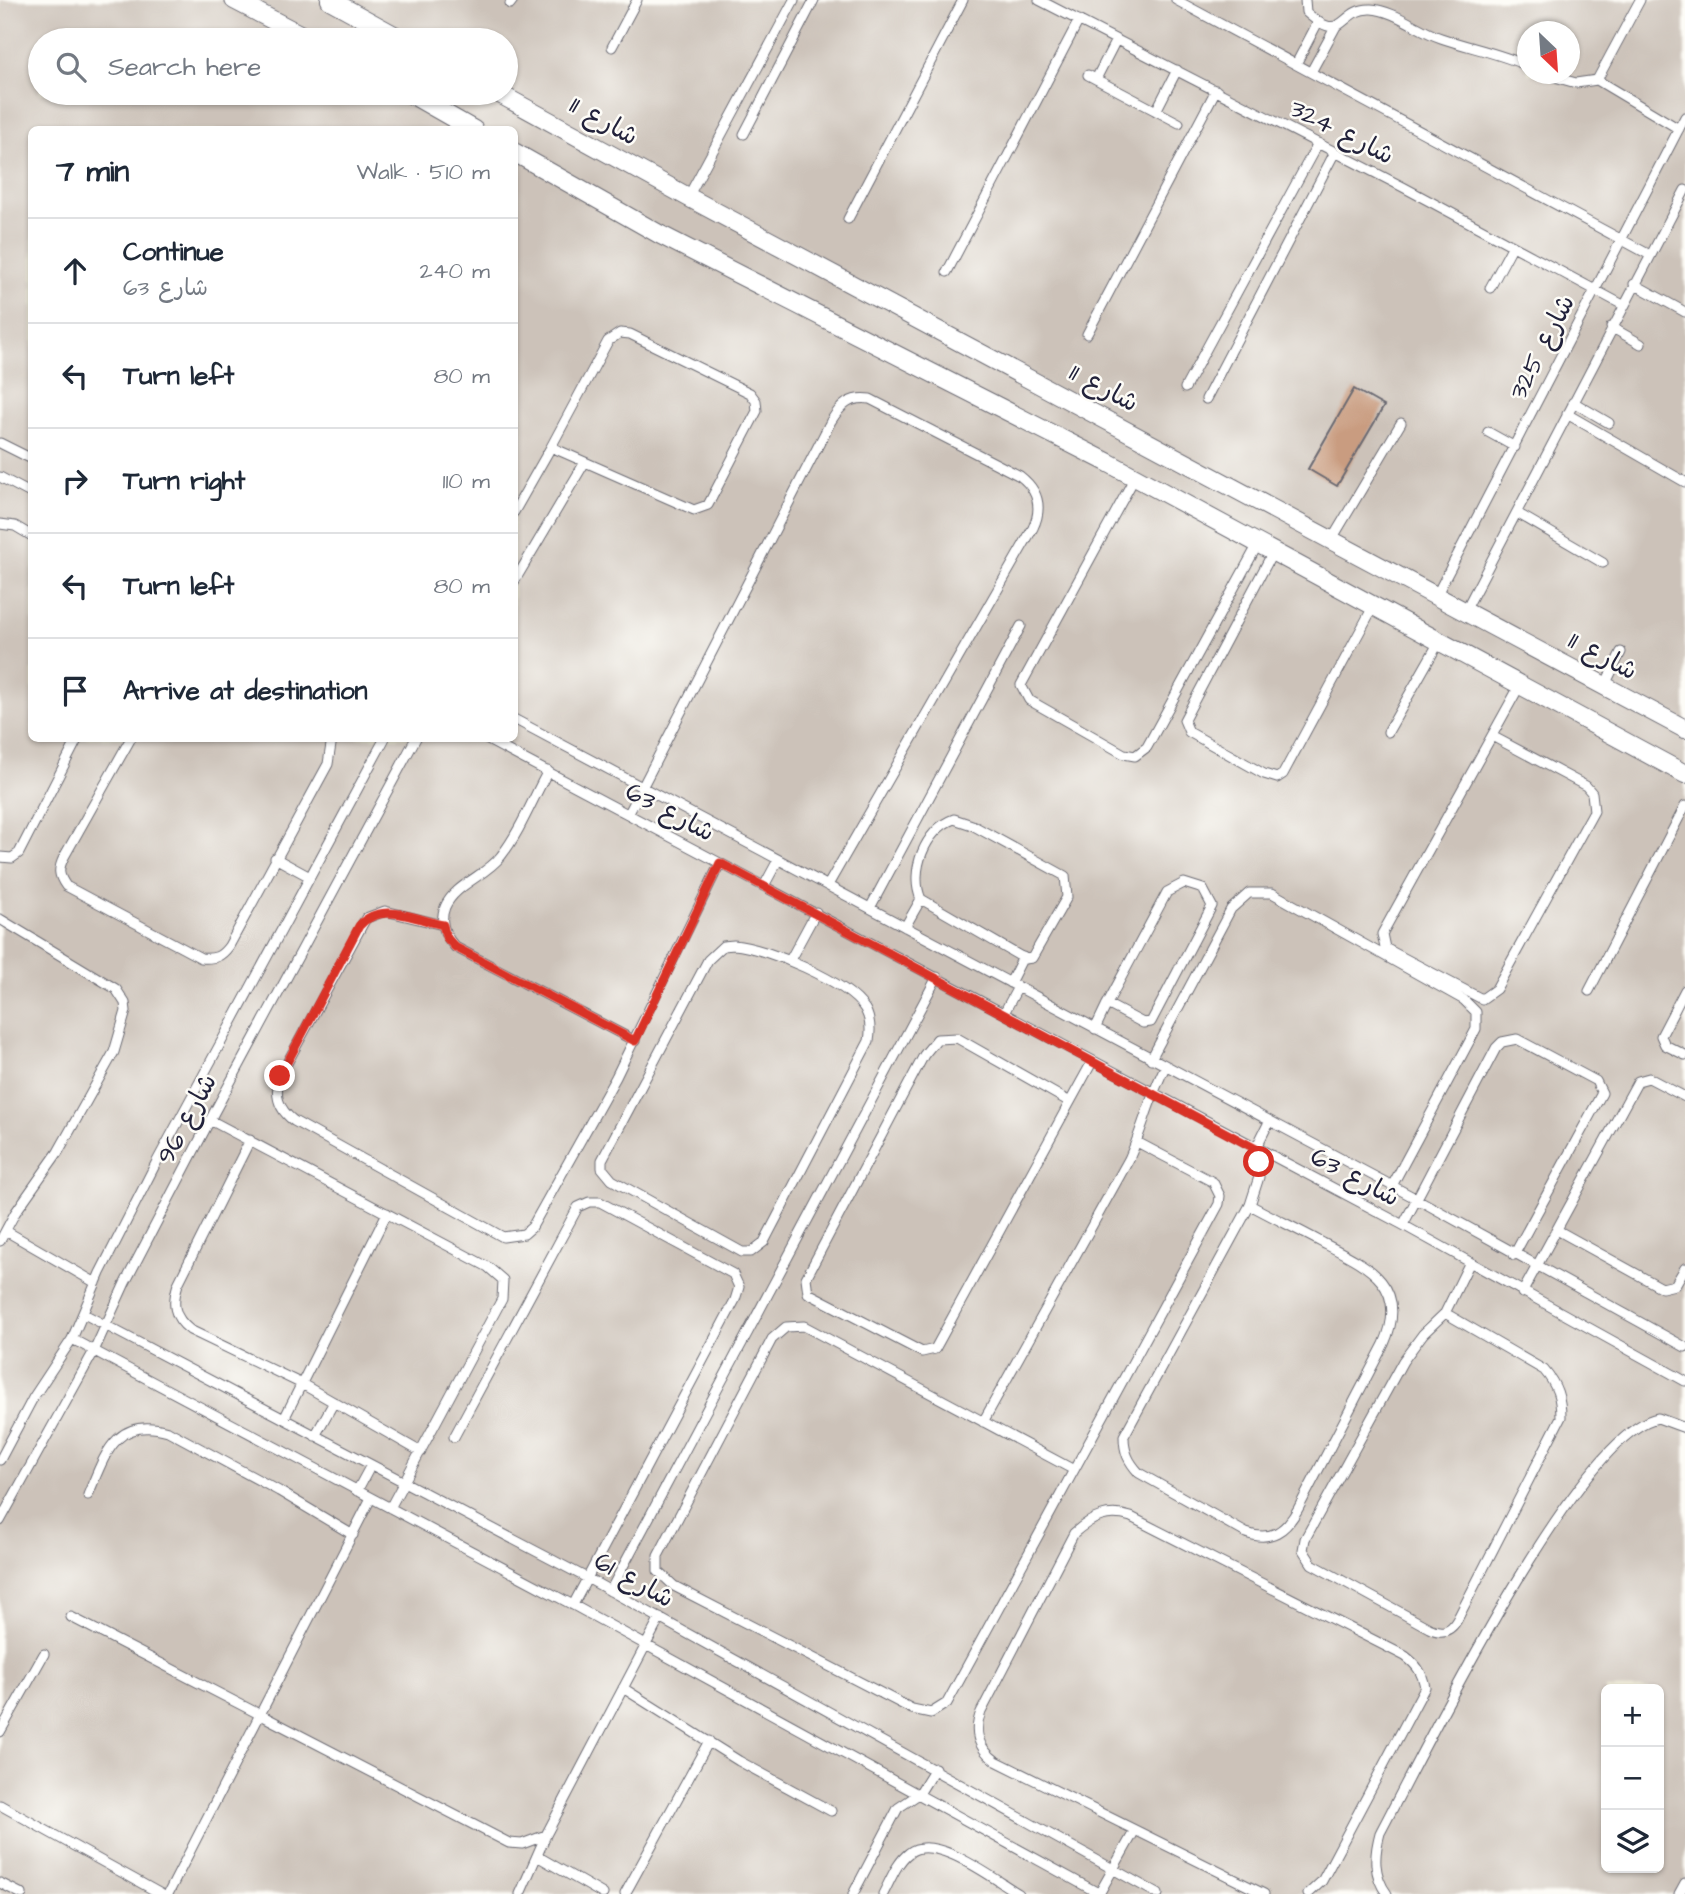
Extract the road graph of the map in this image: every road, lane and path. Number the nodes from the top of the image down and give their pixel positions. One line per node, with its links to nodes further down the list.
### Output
1 (234, 0): 13 (street)
2 (330, 0): 14 (street)
3 (637, 0): 17 (lane)
4 (794, 0): 37 (lane)
5 (814, 0): 32 (lane)
6 (963, 0): 38 (lane)
7 (1039, 0): 11 (lane, شارع 324)
8 (1176, 0): 19 (lane, شارع 324)
9 (1305, 0): 12 (lane)
10 (1640, 0): 22 (lane)
11 (1079, 20): 16 (lane, شارع 324); 42 (lane)
12 (1318, 22): 15 (lane); 19 (lane)
13 (288, 28)
14 (381, 28)
15 (1335, 28): 18 (lane); 21 (lane)
16 (1116, 40): 20 (lane, شارع 324); 27 (lane)
17 (612, 47)
18 (1517, 61)
19 (1296, 64): 21 (lane, شارع 324)
20 (1177, 70): 24 (lane, شارع 324); 27 (lane)
21 (1311, 72): 39 (lane, شارع 324)
22 (1597, 80): 23 (lane); 31 (lane)
23 (1580, 82)
24 (1216, 90): 33 (lane, شارع 324); 49 (lane)
25 (518, 104): 37 (street, شارع 11)
26 (430, 105): 30 (street)
27 (1156, 111): 29 (lane)
28 (1685, 117): 31 (lane, شارع 325)
29 (1179, 123)
30 (467, 126)
31 (1679, 129): 39 (lane, شارع 325)
32 (744, 134)
33 (1318, 143): 34 (lane, شارع 324); 51 (lane)
34 (1335, 152): 40 (lane, شارع 324); 52 (lane)
35 (518, 154): 64 (street)
36 (1685, 190): 41 (lane, شارع 325)
37 (688, 197): 71 (street, شارع 11)
38 (848, 219)
39 (1621, 240): 41 (lane, شارع 324); 45 (lane, شارع 325)
40 (1512, 247): 44 (lane); 45 (lane, شارع 324)
41 (1650, 255): 43 (lane, شارع 325)
42 (947, 272)
43 (1634, 284): 46 (lane, شارع 325); 47 (lane)
44 (1490, 288)
45 (1594, 290): 46 (lane, شارع 324); 60 (lane, شارع 325)
46 (1623, 305): 48 (lane, شارع 325)
47 (1685, 312)
48 (1611, 327): 50 (lane); 53 (lane, شارع 325)
49 (1087, 334)
50 (1641, 344)
51 (1185, 388)
52 (1206, 399)
53 (1573, 402): 54 (lane, شارع 325); 56 (lane)
54 (1567, 414): 65 (lane); 68 (lane, شارع 325)
55 (1401, 423): 71 (lane)
56 (1609, 423)
57 (1488, 432): 60 (lane)
58 (0, 443): 61 (lane)
59 (551, 447): 62 (lane); 62 (lane); 67 (lane)
60 (1515, 447): 75 (lane, شارع 325)
61 (28, 457)
62 (585, 462): 74 (lane)
63 (0, 477): 66 (lane)
64 (1135, 477): 72 (street); 72 (lane)
65 (1685, 482)
66 (28, 492)
67 (518, 505)
68 (1517, 513): 73 (lane); 77 (lane, شارع 325)
69 (0, 524): 70 (lane)
70 (28, 534)
71 (1332, 539): 75 (street, شارع 11)
72 (1266, 548): 76 (street); 76 (lane)
73 (1604, 563)
74 (518, 575)
75 (1436, 596): 77 (street, شارع 11)
76 (1373, 607): 79 (street)
77 (1465, 611): 82 (street, شارع 11)
78 (1021, 626): 106 (lane)
79 (1439, 642): 81 (street); 85 (lane)
80 (1621, 652): 82 (lane)
81 (1520, 685): 86 (lane); 94 (street)
82 (1604, 687): 84 (street, شارع 11)
83 (518, 721): 95 (lane, شارع 63)
84 (1685, 729)
85 (1388, 732)
86 (1492, 736): 86 (lane)
87 (76, 742): 98 (lane)
88 (129, 742): 99 (lane)
89 (331, 742): 99 (lane)
90 (383, 742): 102 (lane, شارع 96)
91 (414, 742): 128 (lane, شارع 96)
92 (492, 742): 93 (lane, شارع 63)
93 (548, 771): 97 (lane, شارع 63); 109 (lane)
94 (1685, 774)
95 (644, 786): 97 (lane); 100 (lane, شارع 63); 103 (lane)
96 (1685, 806): 116 (lane)
97 (629, 813): 101 (lane, شارع 63)
98 (0, 858)
99 (275, 858): 102 (lane)
100 (778, 860): 103 (lane, شارع 63); 104 (lane)
101 (720, 863): 104 (lane, شارع 63); 120 (lane)
102 (310, 877): 145 (lane, شارع 96)
103 (828, 885): 106 (lane, شارع 63)
104 (764, 886): 107 (lane, شارع 63)
105 (921, 899): 110 (lane); 111 (lane); 111 (lane)
106 (870, 908): 110 (lane, شارع 63)
107 (816, 912): 112 (lane); 113 (lane, شارع 63)
108 (0, 919): 139 (lane)
109 (443, 925): 120 (lane); 120 (lane)
110 (905, 926): 114 (lane, شارع 63)
111 (1023, 957): 114 (lane)
112 (789, 960): 112 (lane)
113 (937, 976): 118 (lane, شارع 63); 173 (lane)
114 (1014, 985): 118 (lane); 119 (lane, شارع 63)
115 (1685, 990): 121 (lane)
116 (1589, 991)
117 (1107, 1004): 117 (lane); 119 (lane)
118 (1004, 1013): 123 (lane, شارع 63)
119 (1095, 1029): 122 (lane, شارع 63)
120 (635, 1041)
121 (1685, 1055)
122 (1151, 1059): 124 (lane, شارع 63); 133 (lane)
123 (1092, 1062): 125 (lane, شارع 63); 127 (lane)
124 (1166, 1067): 125 (lane); 129 (lane, شارع 63)
125 (1151, 1094): 131 (lane); 132 (lane, شارع 63)
126 (1685, 1097): 138 (lane)
127 (1070, 1102): 127 (lane)
128 (210, 1120): 130 (lane); 149 (lane, شارع 96)
129 (1269, 1122): 132 (lane); 133 (lane, شارع 63)
130 (250, 1140): 136 (lane); 154 (lane)
131 (1137, 1142): 157 (lane); 164 (lane)
132 (1256, 1149): 135 (lane); 137 (lane, شارع 63)
133 (1392, 1186): 134 (lane, شارع 63)
134 (1417, 1199): 137 (lane); 141 (lane, شارع 63); 141 (lane)
135 (1250, 1205): 135 (lane)
136 (387, 1213): 154 (lane); 161 (lane)
137 (1403, 1225): 142 (lane, شارع 63)
138 (1557, 1230): 143 (lane); 144 (lane)
139 (6, 1231): 140 (lane); 145 (lane)
140 (0, 1241)
141 (1514, 1255): 143 (lane, شارع 63)
142 (1469, 1264): 146 (lane, شارع 63); 147 (lane)
143 (1536, 1268): 146 (lane); 151 (lane, شارع 63)
144 (1685, 1268)
145 (96, 1283): 148 (lane, شارع 96)
146 (1522, 1293): 153 (lane, شارع 63)
147 (1445, 1313): 147 (lane)
148 (84, 1314): 149 (lane, شارع 61); 150 (lane, شارع 96)
149 (105, 1326): 152 (lane, شارع 96); 156 (lane, شارع 61)
150 (72, 1339): 152 (lane, شارع 61); 162 (lane, شارع 96)
151 (1685, 1347)
152 (94, 1351): 166 (lane, شارع 61); 170 (lane, شارع 96)
153 (1685, 1381)
154 (302, 1384): 155 (lane); 156 (lane)
155 (334, 1402): 159 (lane); 161 (lane)
156 (284, 1419): 159 (lane, شارع 61)
157 (983, 1422): 164 (lane); 164 (lane)
158 (1685, 1427): 206 (lane)
159 (315, 1436): 163 (lane, شارع 61)
160 (454, 1437): 172 (lane)
161 (421, 1452): 165 (lane)
162 (0, 1460)
163 (371, 1465): 165 (lane, شارع 61); 166 (lane)
164 (1074, 1470)
165 (404, 1482): 169 (lane); 172 (lane, شارع 61)
166 (357, 1491): 168 (lane, شارع 61)
167 (88, 1495): 171 (lane)
168 (371, 1498): 169 (lane, شارع 61); 171 (lane)
169 (390, 1508): 174 (lane, شارع 61)
170 (0, 1521)
171 (353, 1535): 180 (lane)
172 (587, 1578): 173 (lane, شارع 61); 174 (lane)
173 (610, 1591): 176 (lane, شارع 61)
174 (573, 1605): 177 (lane, شارع 61)
175 (71, 1617): 180 (lane)
176 (660, 1618): 177 (lane); 183 (lane, شارع 61)
177 (646, 1645): 179 (lane); 184 (lane, شارع 61)
178 (44, 1654): 181 (lane)
179 (623, 1688): 182 (lane); 188 (lane)
180 (261, 1715): 188 (lane); 195 (lane)
181 (0, 1732)
182 (709, 1741): 186 (lane); 198 (lane)
183 (935, 1768): 184 (lane); 190 (lane, شارع 61)
184 (919, 1794): 199 (lane); 202 (lane, شارع 61)
185 (0, 1805): 194 (lane)
186 (831, 1811)
187 (1135, 1830): 190 (lane); 204 (lane); 205 (lane)
188 (546, 1835): 189 (lane)
189 (537, 1856): 196 (lane); 197 (lane)
190 (1112, 1870): 202 (lane); 203 (lane, شارع 61)
191 (0, 1883): 193 (lane)
192 (1685, 1883): 207 (lane)
193 (22, 1894)
194 (161, 1894)
195 (168, 1894)
196 (520, 1894)
197 (603, 1894)
198 (625, 1894)
199 (853, 1894)
200 (883, 1894): 201 (lane)
201 (1020, 1894)
202 (1100, 1894)
203 (1158, 1894)
204 (1264, 1894)
205 (1308, 1894)
206 (1387, 1894)
207 (1679, 1894)

